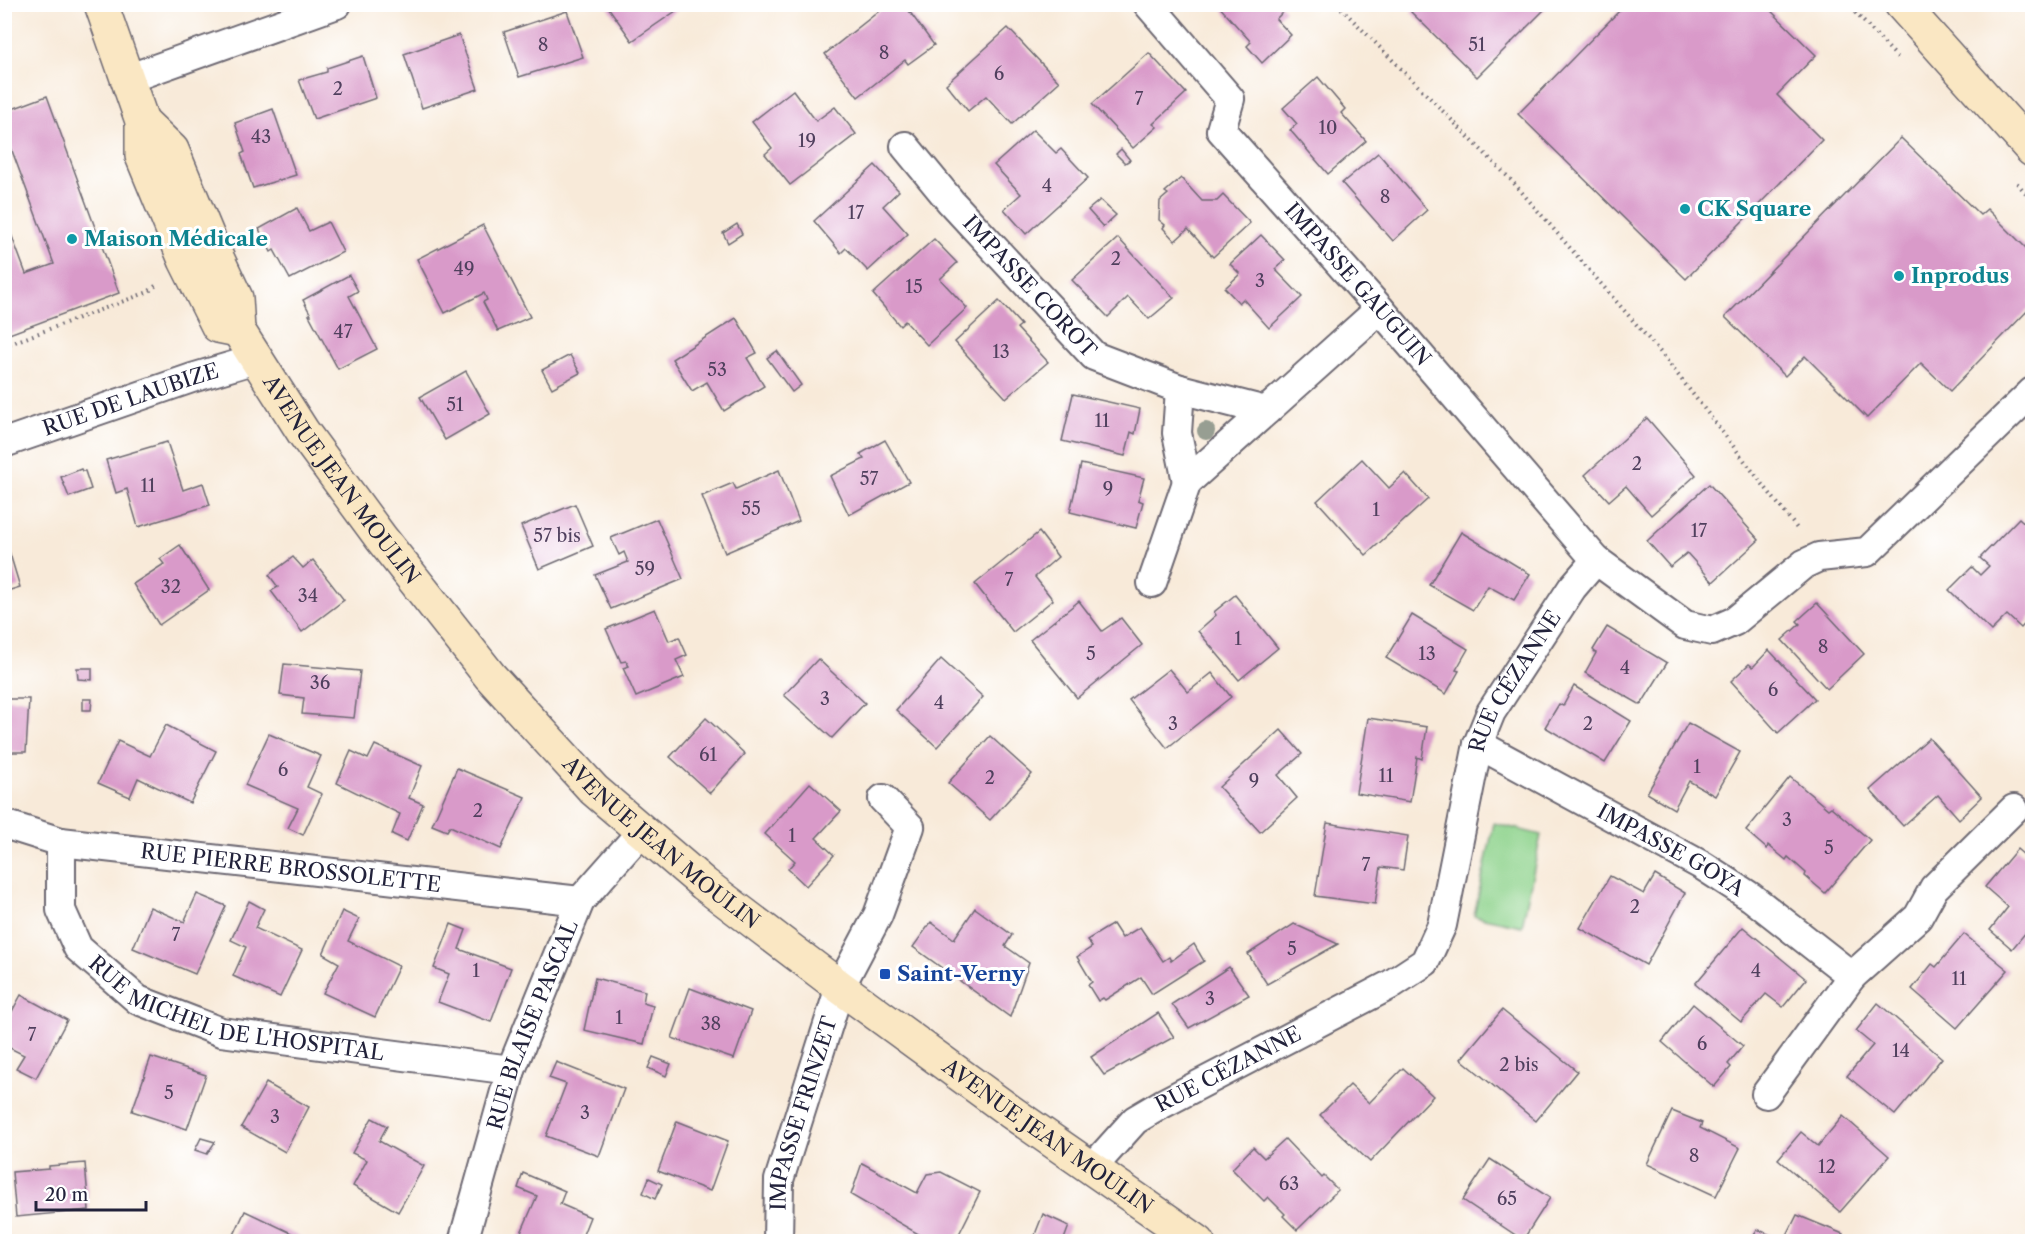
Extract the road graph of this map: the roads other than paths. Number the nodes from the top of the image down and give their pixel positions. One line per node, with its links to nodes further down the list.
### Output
1 (101, 4): 5 (main road, AVENUE JEAN MOULIN)
2 (337, 4): 5 (street)
3 (1148, 4): 9 (street, IMPASSE GAUGUIN)
4 (1901, 4): 8 (main road)
5 (127, 79): 6 (main road, AVENUE JEAN MOULIN)
6 (142, 121): 10 (main road, AVENUE JEAN MOULIN); 10 (main road, AVENUE JEAN MOULIN)
7 (904, 146): 12 (street, IMPASSE COROT)
8 (2032, 150)
9 (1380, 309): 14 (street); 17 (street, IMPASSE GAUGUIN)
10 (238, 330): 11 (main road, AVENUE JEAN MOULIN)
11 (256, 359): 15 (street, RUE DE LAUBIZE); 23 (main road, AVENUE JEAN MOULIN)
12 (1180, 389): 14 (street, IMPASSE COROT); 16 (street)
13 (2032, 392): 17 (street)
14 (1266, 411): 16 (street)
15 (4, 443)
16 (1187, 482): 18 (street)
17 (1596, 560): 19 (street, RUE CÉZANNE)
18 (1152, 583)
19 (1478, 744): 26 (street, IMPASSE GOYA); 30 (street, RUE CÉZANNE)
20 (883, 799): 27 (street, IMPASSE FRINZET)
21 (2013, 809): 26 (street)
22 (4, 824): 24 (street, RUE PIERRE BROSSOLETTE)
23 (642, 831): 25 (street, RUE BLAISE PASCAL); 27 (main road, AVENUE JEAN MOULIN)
24 (61, 842): 25 (street, RUE PIERRE BROSSOLETTE); 28 (street, RUE MICHEL DE L'HOSPITAL)
25 (580, 901): 28 (street, RUE BLAISE PASCAL)
26 (1852, 976): 29 (street)
27 (840, 987): 30 (main road, AVENUE JEAN MOULIN); 32 (street, IMPASSE FRINZET)
28 (511, 1070): 31 (street, RUE BLAISE PASCAL)
29 (1766, 1094)
30 (1091, 1168): 33 (main road, AVENUE JEAN MOULIN)
31 (463, 1242)
32 (778, 1242)
33 (1198, 1242)

